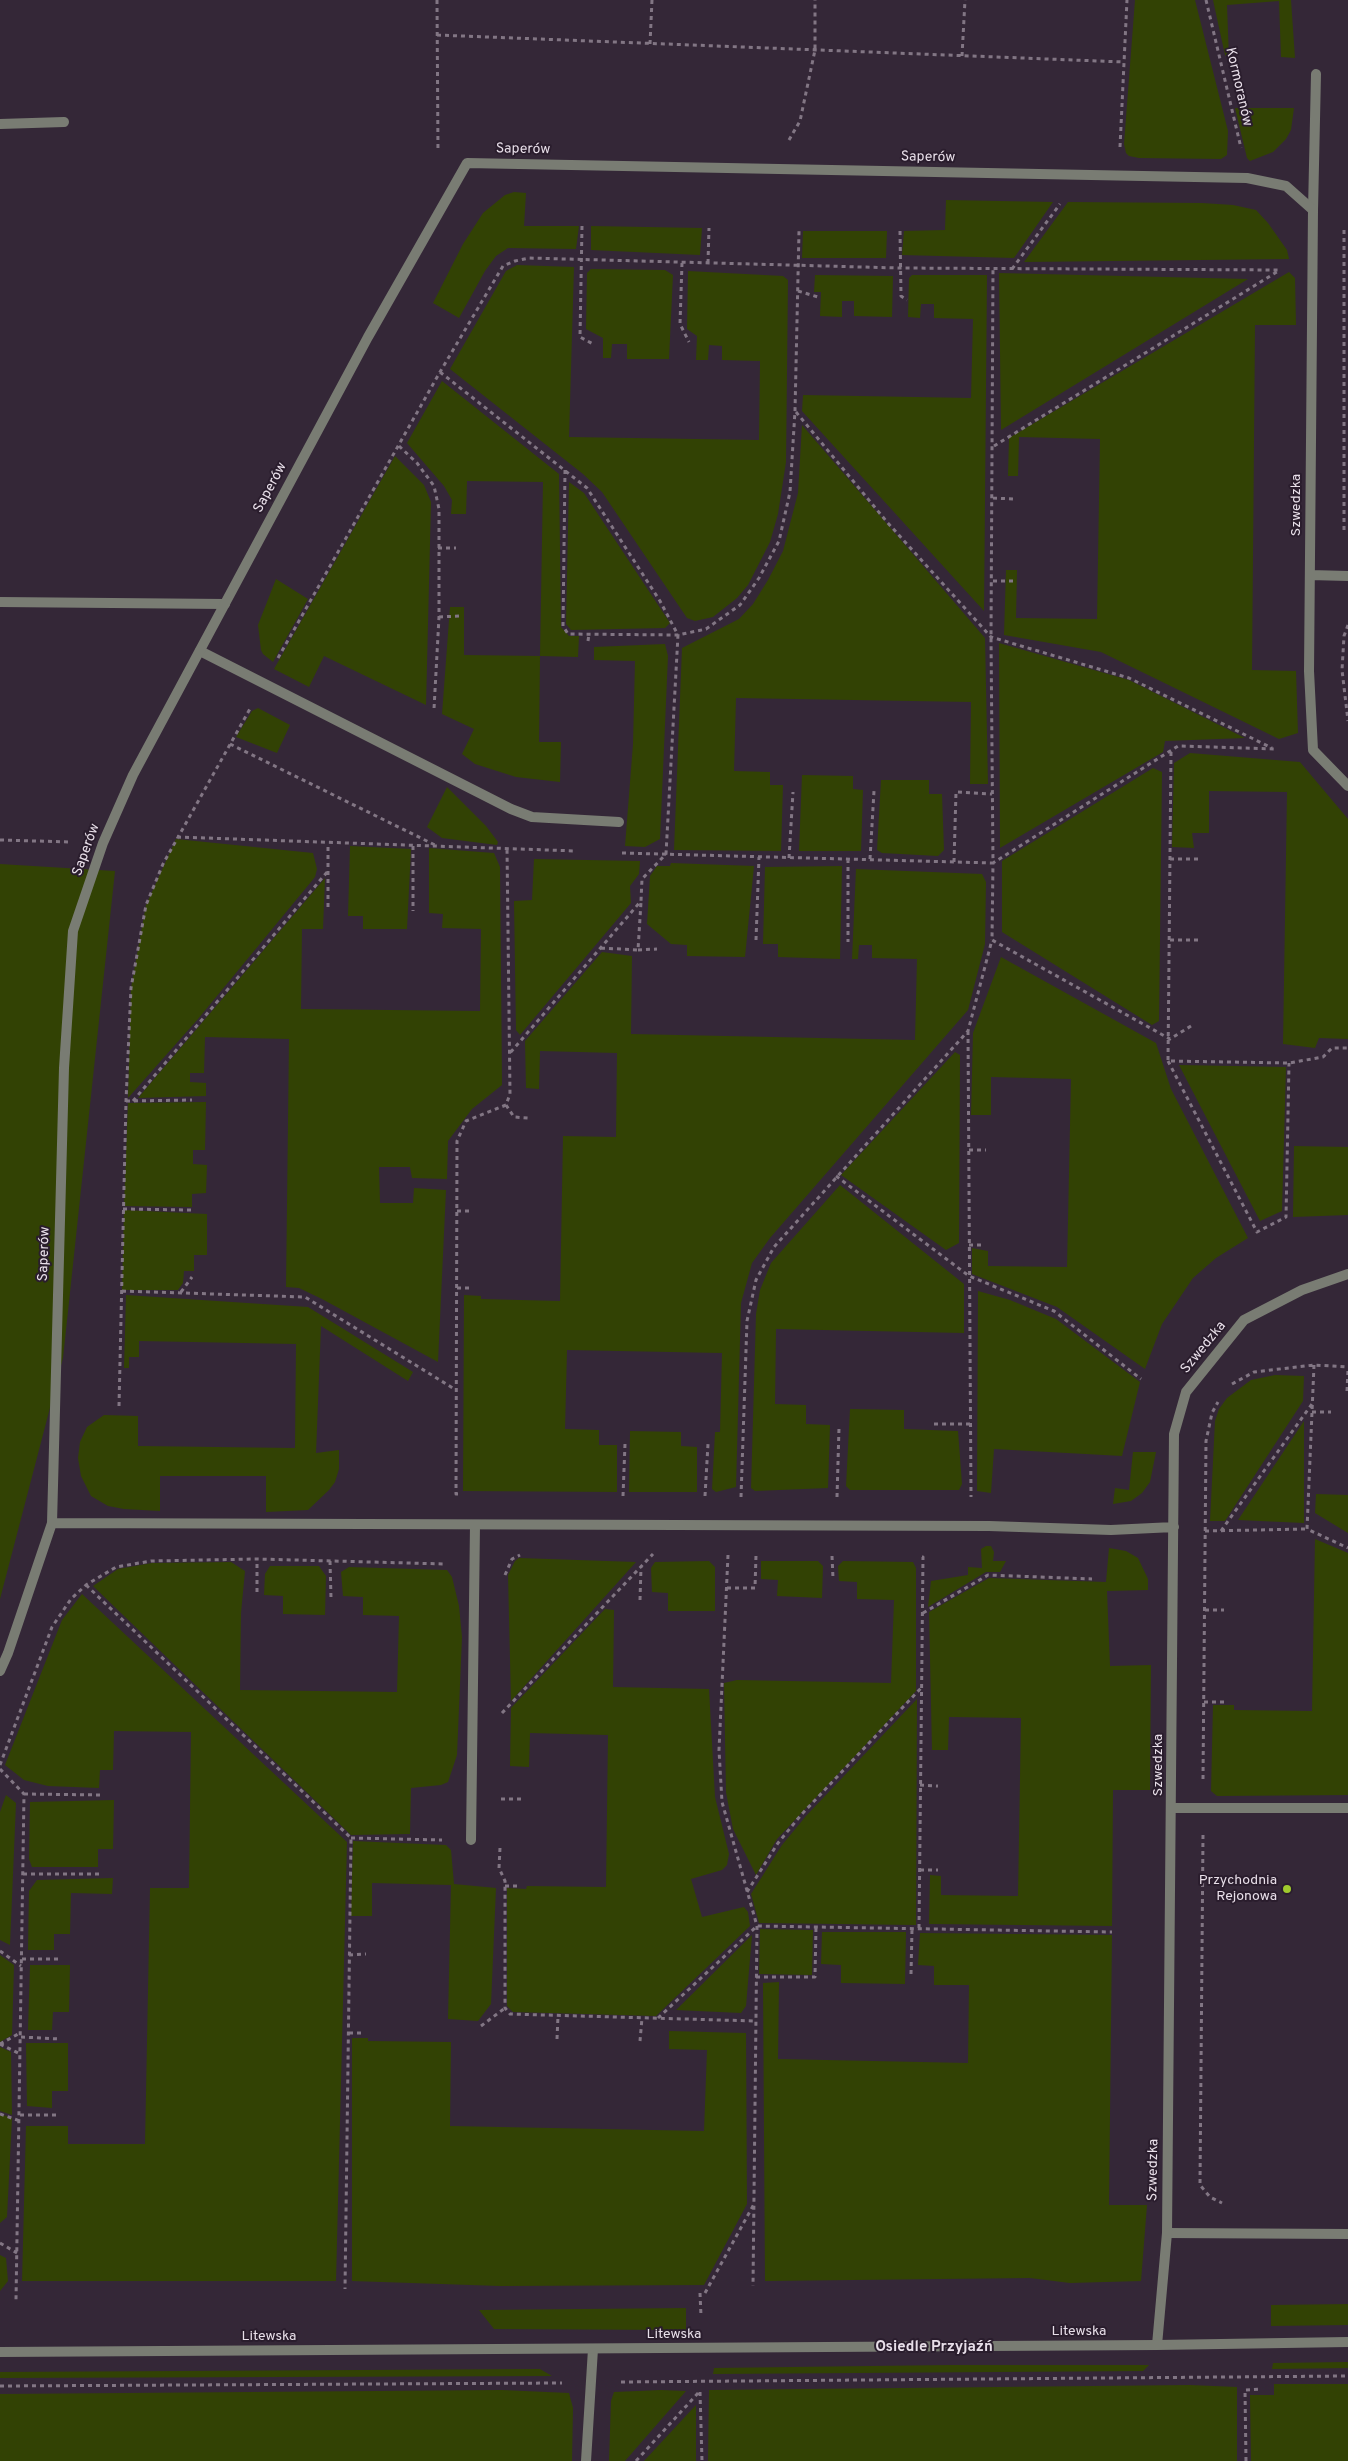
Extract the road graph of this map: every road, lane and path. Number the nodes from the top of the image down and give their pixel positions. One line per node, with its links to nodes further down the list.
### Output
1 (437, 0): 7 (path)
2 (652, 0): 8 (path)
3 (815, 0): 9 (path)
4 (965, 0): 10 (path)
5 (1127, 0): 11 (path)
6 (1206, 0): 18 (path, Kormoranów)
7 (437, 35): 8 (path); 15 (path)
8 (650, 44): 9 (path)
9 (814, 50): 10 (path); 16 (path)
10 (962, 56): 11 (path)
11 (1124, 62): 17 (path)
12 (1316, 74): 20 (street, Szwedzka)
13 (64, 122): 14 (street)
14 (0, 124)
15 (438, 154)
16 (771, 169): 17 (street, Saperów); 57 (street, Saperów)
17 (1118, 176): 18 (street, Saperów)
18 (1247, 178): 20 (street, Saperów)
19 (1062, 201): 33 (path)
20 (1313, 210): 26 (street, Szwedzka)
21 (582, 226): 27 (path)
22 (709, 228): 29 (path)
23 (1344, 229): 41 (path)
24 (799, 231): 30 (path)
25 (900, 231): 31 (path)
26 (1313, 250): 34 (path); 52 (street, Szwedzka)
27 (582, 259): 28 (path); 39 (path); 40 (path)
28 (682, 263): 29 (path); 38 (path)
29 (708, 264): 30 (path)
30 (799, 266): 31 (path); 35 (path)
31 (899, 268): 32 (path); 37 (path)
32 (993, 269): 33 (path); 44 (path)
33 (1011, 270): 34 (path)
34 (1280, 270): 44 (path)
35 (798, 291): 36 (path); 42 (path)
36 (818, 297)
37 (908, 300)
38 (689, 342)
39 (593, 344)
40 (440, 372): 43 (path); 45 (path)
41 (1346, 396): 46 (path)
42 (795, 411): 62 (path); 63 (path)
43 (398, 446): 50 (path); 66 (path)
44 (993, 446): 47 (path)
45 (565, 469): 61 (path); 62 (path)
46 (1346, 489): 49 (path)
47 (993, 498): 48 (path); 54 (path)
48 (1013, 498)
49 (1344, 530)
50 (438, 548): 51 (path); 59 (path)
51 (456, 548)
52 (1310, 575): 53 (street); 72 (street, Szwedzka)
53 (1348, 576)
54 (992, 581): 55 (path); 63 (path)
55 (1015, 581)
56 (0, 602): 57 (street)
57 (225, 604): 65 (street, Saperów)
58 (460, 616): 59 (path)
59 (439, 617): 68 (path)
60 (1348, 625): 67 (path)
61 (589, 634): 62 (path); 64 (path)
62 (678, 635): 92 (path)
63 (991, 637): 71 (path); 75 (path)
64 (588, 641)
65 (200, 651): 66 (street); 78 (street, Saperów)
66 (264, 684): 70 (path); 76 (street)
67 (1346, 688): 69 (path)
68 (434, 709)
69 (1348, 721)
70 (230, 744): 81 (path); 111 (path)
71 (1171, 751): 85 (path); 90 (path)
72 (1348, 786)
73 (874, 791): 87 (path)
74 (794, 792): 84 (path)
75 (992, 794): 89 (path); 90 (path)
76 (619, 822)
77 (0, 840): 78 (path)
78 (103, 843): 153 (street, Saperów)
79 (328, 843): 91 (path)
80 (413, 846): 94 (path)
81 (439, 847)
82 (507, 848): 107 (path)
83 (759, 856): 95 (path)
84 (789, 858)
85 (1170, 858): 88 (path); 97 (path)
86 (848, 859): 99 (path)
87 (870, 859)
88 (1200, 859)
89 (954, 862)
90 (993, 863): 96 (path)
91 (328, 871): 93 (path); 112 (path)
92 (641, 901): 100 (path); 102 (path)
93 (328, 907)
94 (413, 911)
95 (756, 940)
96 (992, 940): 104 (path); 105 (path)
97 (1170, 940): 98 (path); 105 (path)
98 (1200, 940)
99 (848, 942)
100 (601, 948): 102 (path); 107 (path)
101 (657, 949): 102 (path)
102 (638, 950)
103 (1191, 1026): 105 (path)
104 (968, 1031): 115 (path); 117 (path)
105 (1170, 1039): 108 (path)
106 (1348, 1048): 109 (path)
107 (510, 1054): 113 (path)
108 (1168, 1061): 109 (path); 109 (path)
109 (1289, 1064)
110 (192, 1100): 112 (path)
111 (126, 1101): 112 (path); 118 (path)
112 (133, 1101)
113 (506, 1105): 114 (path); 120 (path)
114 (528, 1118)
115 (969, 1150): 116 (path); 122 (path)
116 (986, 1150)
117 (836, 1176): 125 (path); 150 (path)
118 (124, 1209): 119 (path); 129 (path)
119 (191, 1210)
120 (457, 1211): 121 (path); 127 (path)
121 (473, 1211)
122 (969, 1245): 123 (path); 125 (path)
123 (982, 1245)
124 (1348, 1274): 155 (street, Szwedzka)
125 (969, 1276): 133 (path); 143 (path)
126 (192, 1277): 130 (path)
127 (457, 1288): 128 (path); 134 (path)
128 (472, 1288)
129 (122, 1291): 130 (path); 139 (path)
130 (181, 1293): 134 (path)
131 (1314, 1365): 132 (path); 135 (path); 138 (path)
132 (1348, 1368): 136 (path)
133 (1141, 1379)
134 (456, 1390): 147 (path)
135 (1226, 1390)
136 (1347, 1391)
137 (1220, 1396): 157 (path)
138 (1312, 1404): 140 (path); 158 (path)
139 (119, 1406)
140 (1312, 1412): 141 (path); 156 (path)
141 (1331, 1412)
142 (934, 1424): 143 (path)
143 (970, 1424): 152 (path)
144 (839, 1428): 151 (path)
145 (625, 1444): 148 (path)
146 (708, 1444): 149 (path)
147 (456, 1494)
148 (623, 1496)
149 (704, 1497)
150 (741, 1497)
151 (837, 1498)
152 (971, 1498)
153 (52, 1523): 154 (street); 190 (street, Saperów)
154 (475, 1525): 155 (street); 176 (street)
155 (1174, 1528): 207 (street, Szwedzka)
156 (1307, 1529): 158 (path); 159 (path)
157 (1205, 1531): 158 (path); 187 (path)
158 (1221, 1531)
159 (1348, 1548)
160 (523, 1553): 177 (path)
161 (643, 1554): 162 (path)
162 (653, 1554): 163 (path); 178 (path)
163 (662, 1554)
164 (718, 1555): 165 (path)
165 (728, 1555): 166 (path); 183 (path)
166 (737, 1555)
167 (746, 1555): 168 (path)
168 (756, 1555): 169 (path); 183 (path)
169 (764, 1555)
170 (822, 1556): 171 (path)
171 (832, 1556): 172 (path); 179 (path)
172 (842, 1556)
173 (914, 1557): 189 (path)
174 (258, 1559): 175 (path); 182 (path); 184 (path)
175 (330, 1561): 176 (path); 185 (path)
176 (475, 1565): 177 (path); 211 (street)
177 (509, 1565): 181 (path)
178 (641, 1566): 186 (path); 195 (path)
179 (833, 1578)
180 (1092, 1579): 189 (path)
181 (505, 1583)
182 (86, 1585): 197 (path); 210 (path)
183 (726, 1588): 218 (path)
184 (257, 1592)
185 (331, 1598)
186 (640, 1600)
187 (1205, 1610): 188 (path); 192 (path)
188 (1224, 1610)
189 (923, 1613): 191 (path)
190 (0, 1671)
191 (922, 1687): 199 (path); 218 (path)
192 (1204, 1702): 193 (path); 209 (path)
193 (1226, 1702)
194 (503, 1704): 195 (path)
195 (502, 1714): 196 (path)
196 (502, 1723)
197 (0, 1765)
198 (0, 1770): 202 (path)
199 (920, 1785): 200 (path); 212 (path)
200 (938, 1786)
201 (501, 1790): 204 (path)
202 (24, 1794): 203 (path); 214 (path)
203 (103, 1794)
204 (501, 1799): 205 (path); 206 (path)
205 (522, 1799)
206 (501, 1807)
207 (1172, 1808): 209 (street); 253 (street, Szwedzka)
208 (1348, 1808): 209 (street)
209 (1202, 1810): 252 (path)
210 (351, 1838): 211 (path); 226 (path)
211 (472, 1840): 216 (path)
212 (920, 1870): 213 (path); 221 (path)
213 (938, 1870)
214 (23, 1874): 215 (path); 228 (path)
215 (101, 1874)
216 (505, 1886): 217 (path); 232 (path)
217 (520, 1886)
218 (747, 1893): 219 (path)
219 (757, 1926): 220 (path); 231 (path); 235 (path)
220 (816, 1927): 222 (path); 231 (path)
221 (919, 1928): 222 (path); 223 (path)
222 (912, 1929): 230 (path)
223 (1112, 1932)
224 (0, 1951): 229 (path)
225 (366, 1954): 226 (path)
226 (349, 1955): 239 (path)
227 (62, 1958): 228 (path)
228 (22, 1959): 229 (path)
229 (22, 1966): 238 (path)
230 (911, 1974)
231 (756, 1977): 236 (path)
232 (505, 2008): 233 (path); 237 (path)
233 (558, 2016): 234 (path); 243 (path)
234 (642, 2018): 235 (path); 244 (path)
235 (658, 2018): 236 (path)
236 (755, 2021): 251 (path)
237 (481, 2026)
238 (21, 2032): 241 (path); 245 (path)
239 (349, 2033): 240 (path); 258 (path)
240 (365, 2033)
241 (21, 2037): 242 (path); 246 (path)
242 (60, 2038)
243 (557, 2039)
244 (640, 2041)
245 (0, 2044): 246 (path)
246 (20, 2054): 248 (path)
247 (0, 2114): 250 (path)
248 (20, 2115): 249 (path); 250 (path)
249 (59, 2115)
250 (20, 2121): 256 (path)
251 (754, 2203): 257 (path); 260 (path)
252 (1227, 2205)
253 (1167, 2233): 254 (street); 262 (street, Szwedzka)
254 (1348, 2234)
255 (0, 2243): 256 (path)
256 (18, 2253): 259 (path)
257 (753, 2286)
258 (345, 2289)
259 (16, 2300)
260 (701, 2316)
261 (1348, 2342): 262 (street, Litewska)
262 (1157, 2345): 263 (street, Litewska)
263 (593, 2349): 264 (street, Litewska); 266 (street)
264 (0, 2352)
265 (1348, 2376): 266 (path)
266 (591, 2383): 267 (path); 269 (street)
267 (0, 2386)
268 (1261, 2388): 272 (path)
269 (586, 2461)
270 (636, 2461): 271 (path)
271 (702, 2461)
272 (1246, 2461)

